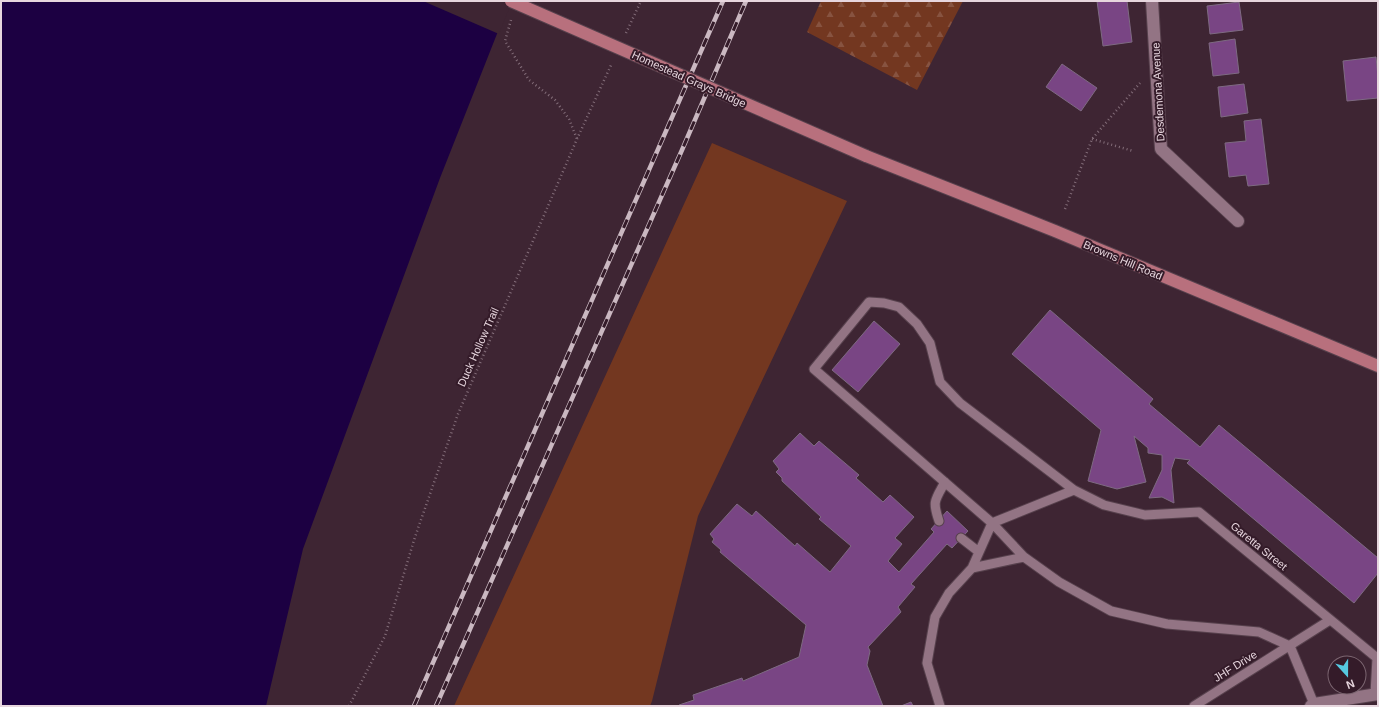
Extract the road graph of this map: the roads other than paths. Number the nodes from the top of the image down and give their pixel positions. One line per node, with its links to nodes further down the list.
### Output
1 (511, 1): 3 (main road, Homestead Grays Bridge, bridge)
2 (1152, 1): 4 (street, Desdemona Avenue)
3 (866, 156): 5 (main road, Browns Hill Road)
4 (1238, 221)
5 (1378, 366)
6 (945, 482): 7 (lane, Garetta Street); 8 (lane); 9 (lane)
7 (1074, 490): 9 (lane); 14 (lane, Garetta Street)
8 (939, 521)
9 (992, 523): 11 (lane); 12 (lane)
10 (961, 538): 11 (lane)
11 (979, 552): 13 (lane)
12 (1024, 557): 13 (lane); 15 (lane)
13 (972, 568): 18 (lane)
14 (1330, 620): 15 (lane, JHF Drive); 16 (lane, Garetta Street)
15 (1290, 646): 17 (lane); 19 (lane, JHF Drive)
16 (1376, 694): 17 (street)
17 (1313, 705)
18 (940, 706)
19 (1194, 706)

